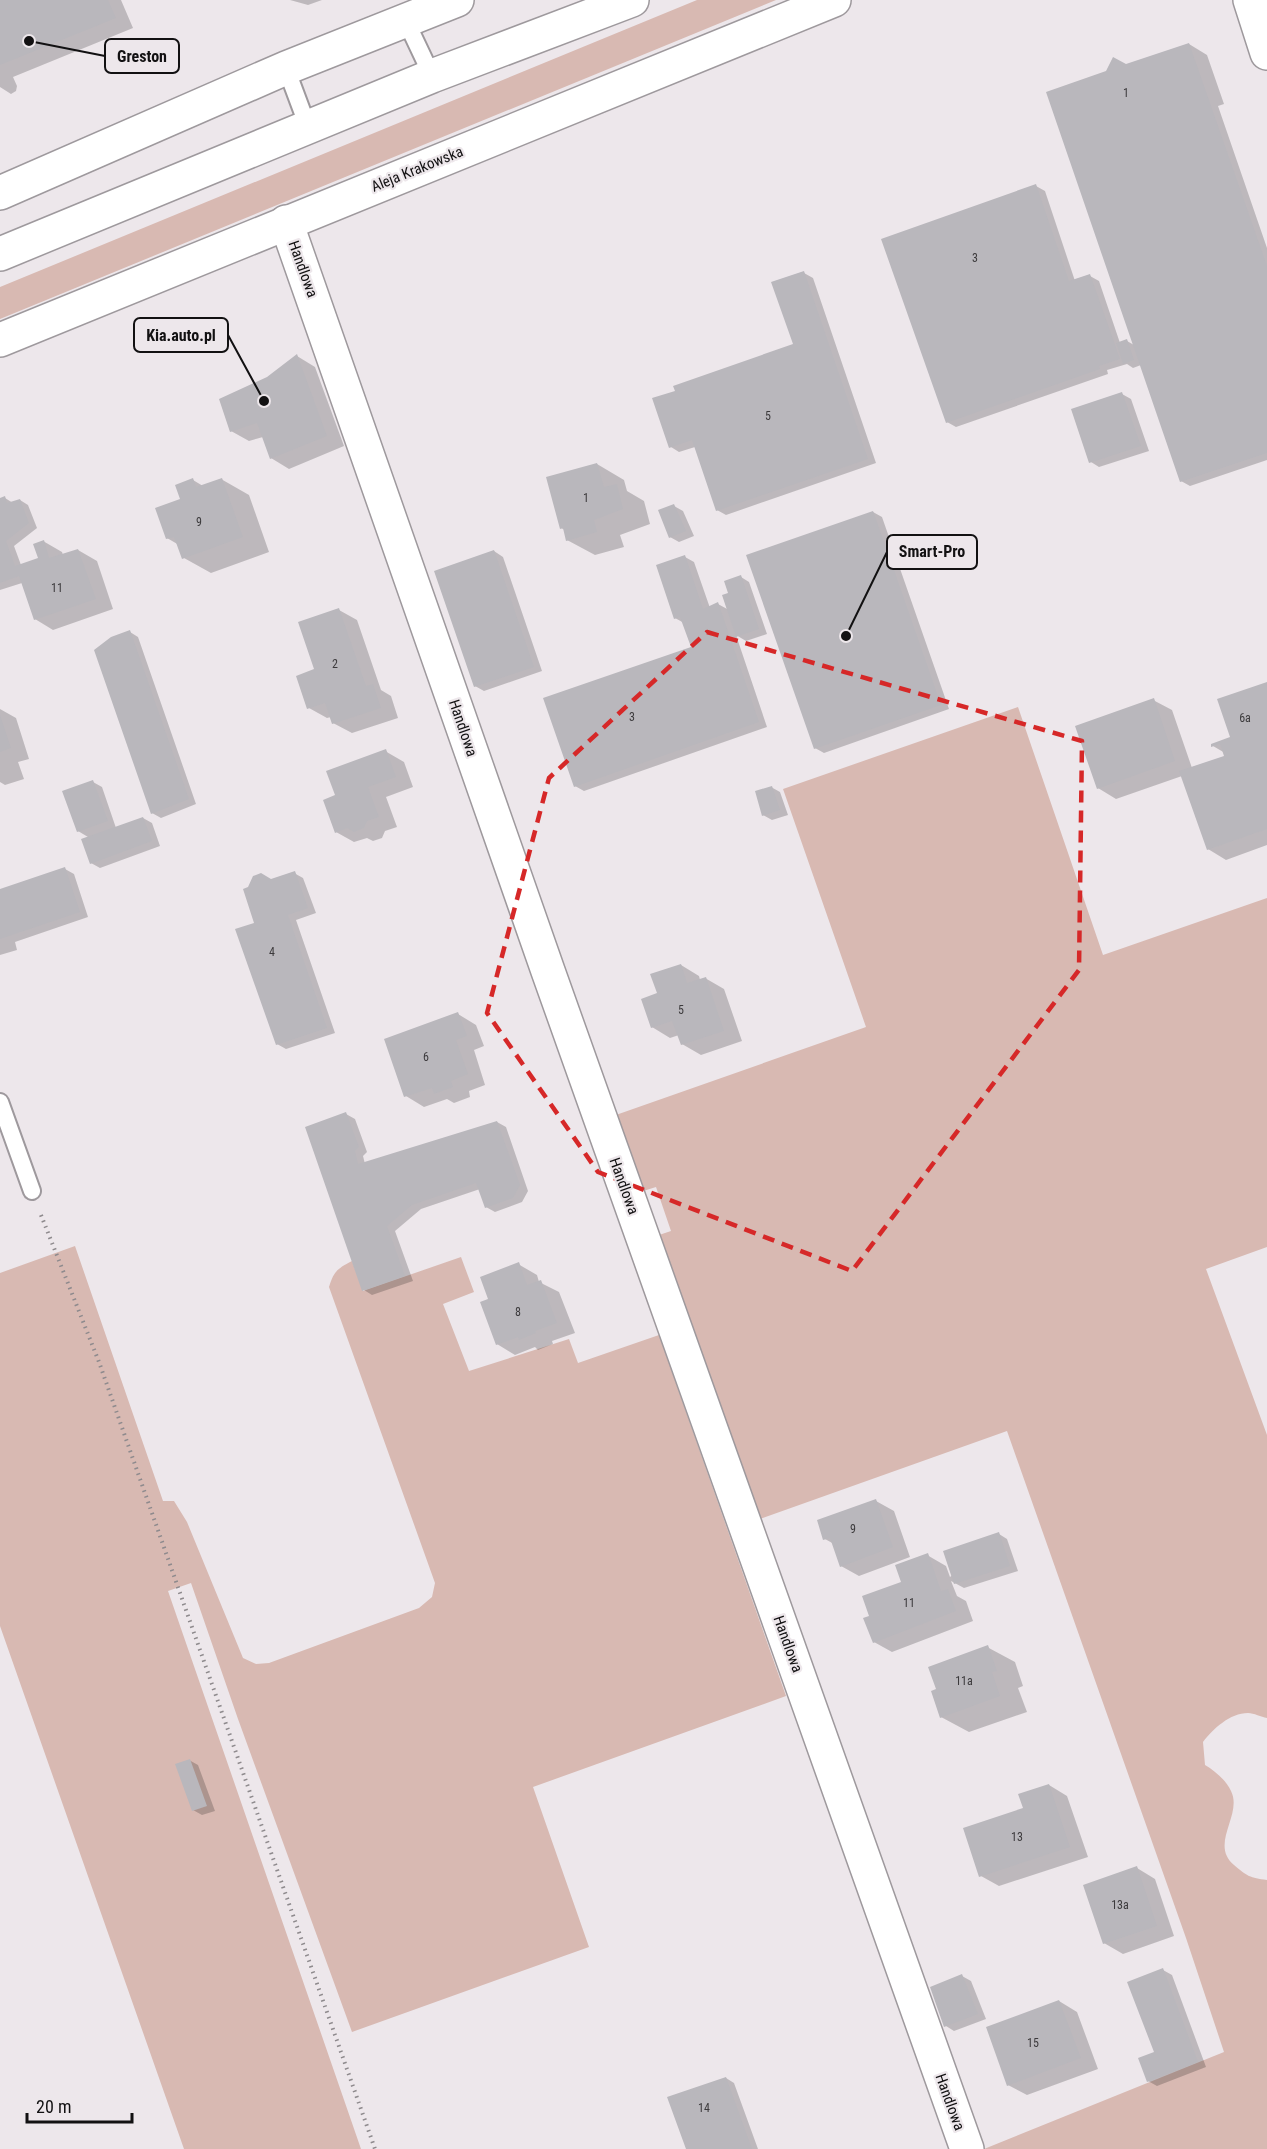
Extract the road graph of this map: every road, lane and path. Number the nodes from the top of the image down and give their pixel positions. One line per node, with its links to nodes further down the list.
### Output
1 (457, 0): 5 (street)
2 (632, 0): 8 (street)
3 (834, 0): 11 (street, Aleja Krakowska)
4 (1250, 0): 6 (street)
5 (406, 21): 7 (street); 8 (lane)
6 (1267, 53)
7 (286, 68): 9 (lane); 10 (street)
8 (432, 76): 9 (street)
9 (308, 127): 12 (street)
10 (0, 193)
11 (286, 222): 13 (street, Aleja Krakowska); 17 (street, Handlowa)
12 (0, 254)
13 (0, 340)
14 (0, 1102): 15 (lane)
15 (32, 1191): 16 (path)
16 (375, 2149)
17 (967, 2149)

